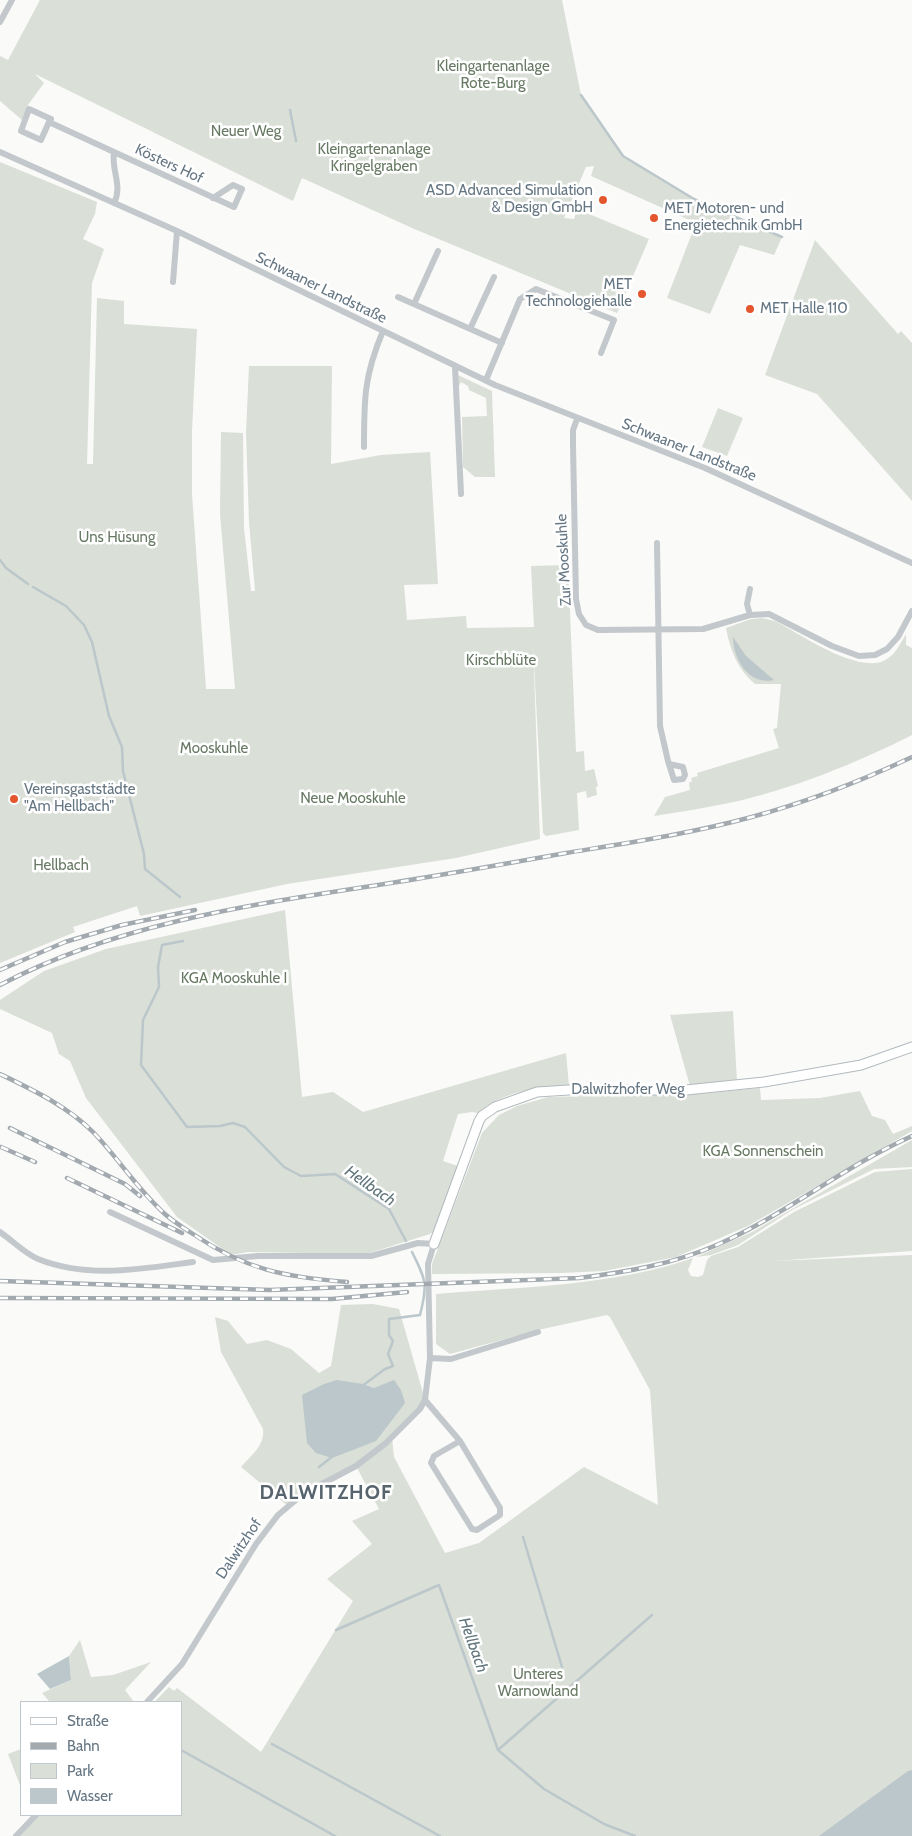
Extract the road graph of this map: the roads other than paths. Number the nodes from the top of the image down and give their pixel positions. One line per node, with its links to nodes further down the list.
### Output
1 (12, 0): 2 (street)
2 (0, 22)
3 (49, 122): 3 (street, Kösters Hof); 5 (street, Kösters Hof)
4 (0, 152): 7 (street, Schwaaner Landstraße)
5 (114, 152): 6 (street, Kösters Hof); 7 (street, Kösters Hof)
6 (213, 198)
7 (114, 203): 8 (street, Schwaaner Landstraße)
8 (177, 231): 11 (street); 15 (street, Schwaaner Landstraße)
9 (438, 251): 13 (street)
10 (494, 278): 14 (street)
11 (173, 282)
12 (398, 297): 13 (street)
13 (414, 304): 14 (street)
14 (470, 329): 16 (street)
15 (382, 331): 18 (street, Schwaaner Landstraße); 21 (street)
16 (502, 343): 17 (street); 19 (street)
17 (601, 353)
18 (455, 366): 19 (street, Schwaaner Landstraße); 22 (street)
19 (486, 380): 20 (street, Schwaaner Landstraße)
20 (577, 419): 24 (street, Schwaaner Landstraße); 28 (street, Zur Mooskuhle)
21 (364, 447)
22 (461, 494)
23 (657, 543): 28 (street)
24 (912, 563)
25 (750, 589): 27 (street)
26 (912, 611): 27 (street, Zur Mooskuhle)
27 (750, 615): 28 (street, Zur Mooskuhle)
28 (659, 630): 29 (street)
29 (669, 764)
30 (912, 1047): 33 (street, Dalwitzhofer Weg)
31 (110, 1212): 33 (street)
32 (0, 1232): 34 (street)
33 (434, 1244): 35 (street, Dalwitzhofer Weg)
34 (194, 1262)
35 (428, 1275): 37 (street, Dalwitzhof)
36 (538, 1332): 37 (street)
37 (430, 1358): 38 (street, Dalwitzhof)
38 (425, 1400): 39 (street); 40 (street, Dalwitzhof)
39 (460, 1440): 39 (street)
40 (148, 1701)
41 (35, 1816): 42 (street)
42 (16, 1836)

